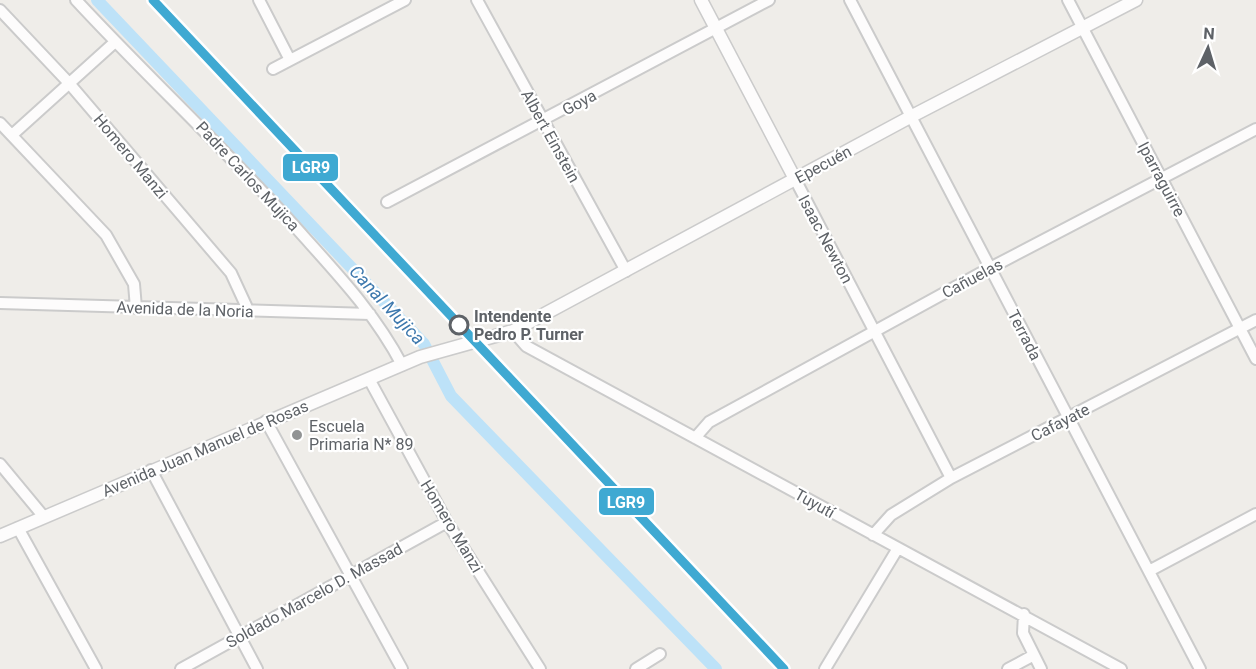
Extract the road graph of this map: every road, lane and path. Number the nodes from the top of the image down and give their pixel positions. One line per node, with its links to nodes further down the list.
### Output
1 (76, 0): 13 (street, Padre Carlos Mujica)
2 (260, 0): 14 (street)
3 (405, 0): 14 (street)
4 (477, 0): 18 (street, Albert Einstein)
5 (701, 0): 11 (street, Isaac Newton)
6 (770, 0): 11 (street, Goya)
7 (850, 0): 17 (street, Terrada)
8 (1068, 0): 12 (street, Iparraguirre)
9 (1136, 0): 12 (street, Epecuén)
10 (0, 10): 16 (street, Homero Manzi)
11 (716, 28): 18 (street, Goya); 22 (street, Isaac Newton)
12 (1082, 28): 17 (street, Epecuén); 23 (street, Iparraguirre)
13 (115, 42): 16 (street); 30 (street, Padre Carlos Mujica)
14 (290, 60): 15 (street)
15 (273, 69)
16 (68, 82): 21 (street); 29 (street, Homero Manzi)
17 (912, 116): 22 (street, Epecuén); 25 (street, Terrada)
18 (543, 122): 24 (street, Goya); 26 (street, Albert Einstein)
19 (0, 123): 21 (street)
20 (1256, 129): 23 (street, Cañuelas)
21 (12, 135): 28 (street)
22 (795, 179): 26 (street, Epecuén); 34 (street, Isaac Newton)
23 (1163, 179): 25 (street, Cañuelas); 32 (street, Iparraguirre)
24 (387, 202)
25 (990, 268): 34 (street, Cañuelas); 38 (street, Terrada)
26 (626, 271): 33 (street, Epecuén)
27 (0, 303): 28 (street, Avenida de la Noria)
28 (136, 308): 29 (street, Avenida de la Noria)
29 (249, 312): 30 (street, Avenida de la Noria)
30 (370, 314): 36 (street, Padre Carlos Mujica)
31 (1256, 320): 32 (street, Cafayate)
32 (1240, 329): 35 (street, Iparraguirre); 38 (street, Cafayate)
33 (513, 331): 36 (street, Avenida Juan Manuel de Rosas); 40 (street, Tuyutí)
34 (875, 331): 40 (street, Cañuelas); 43 (street, Isaac Newton)
35 (1256, 359)
36 (402, 365): 37 (street, Avenida Juan Manuel de Rosas)
37 (369, 379): 39 (street, Avenida Juan Manuel de Rosas); 46 (street, Homero Manzi)
38 (1068, 418): 43 (street, Cafayate); 51 (street, Terrada)
39 (266, 421): 42 (street, Avenida Juan Manuel de Rosas); 52 (street)
40 (695, 438): 48 (street, Tuyutí)
41 (0, 464): 45 (street)
42 (152, 470): 45 (street, Avenida Juan Manuel de Rosas); 54 (street)
43 (951, 478): 48 (street, Cafayate)
44 (1256, 514): 51 (street)
45 (44, 517): 47 (street, Avenida Juan Manuel de Rosas)
46 (447, 522): 52 (street, Soldado Marcelo D. Massad); 61 (street, Homero Manzi)
47 (18, 528): 49 (street, Avenida Juan Manuel de Rosas); 57 (street)
48 (873, 535): 50 (street, Tuyutí)
49 (0, 536)
50 (898, 548): 53 (street, Tuyutí); 63 (street)
51 (1149, 572): 67 (street, Terrada)
52 (350, 574): 54 (street, Soldado Marcelo D. Massad); 60 (street)
53 (1024, 614): 56 (street); 66 (street, Tuyutí)
54 (239, 637): 58 (street, Soldado Marcelo D. Massad); 59 (street)
55 (660, 654): 62 (street)
56 (1034, 655): 64 (street); 65 (street)
57 (96, 669)
58 (181, 669)
59 (257, 669)
60 (402, 669)
61 (540, 669)
62 (636, 669)
63 (825, 669)
64 (1008, 669)
65 (1041, 669)
66 (1122, 669)
67 (1200, 669)

